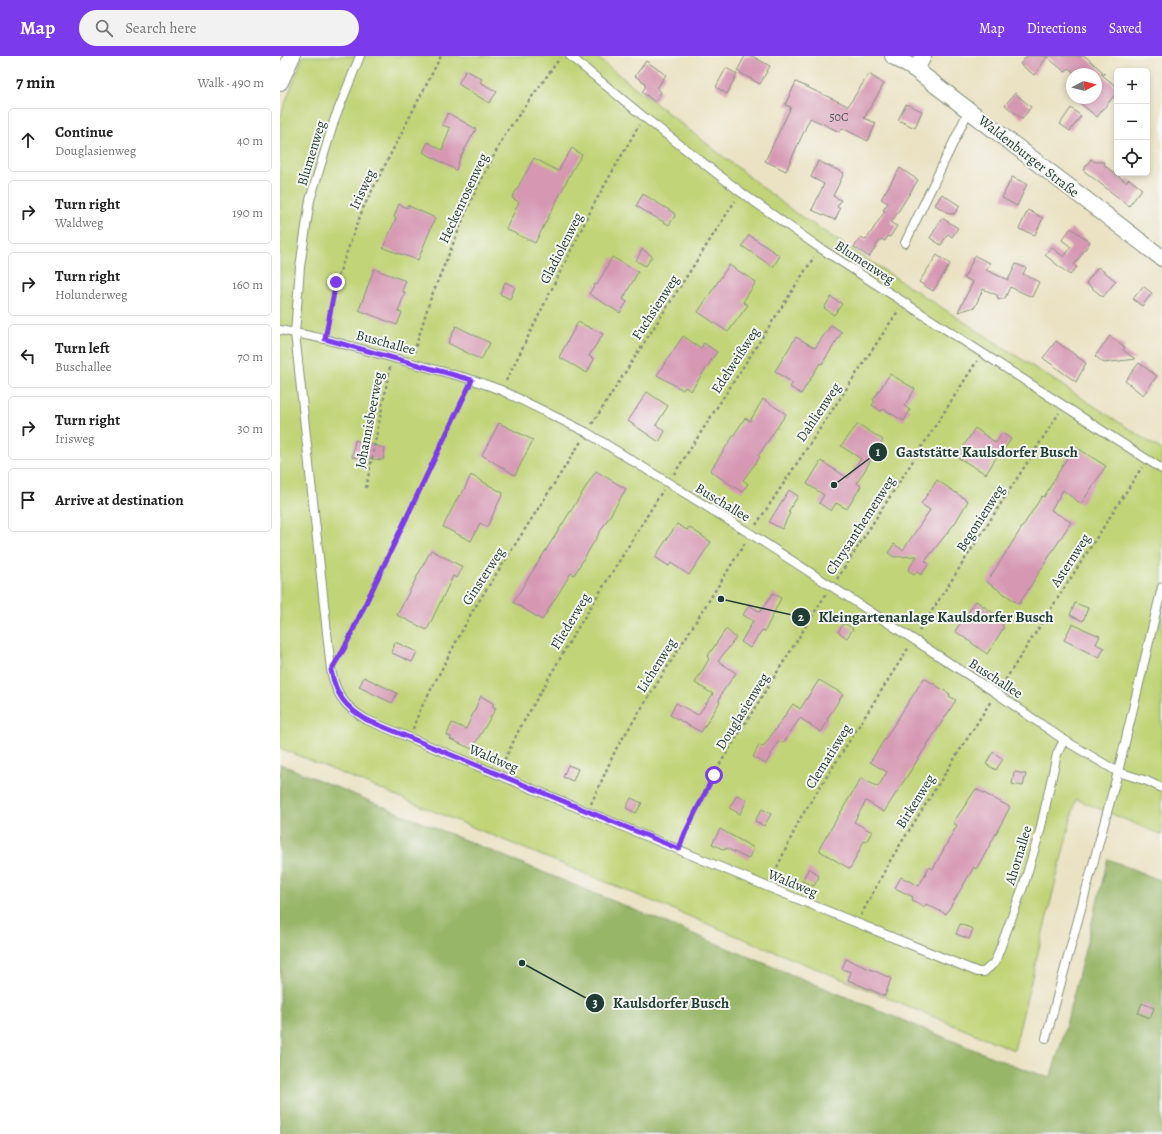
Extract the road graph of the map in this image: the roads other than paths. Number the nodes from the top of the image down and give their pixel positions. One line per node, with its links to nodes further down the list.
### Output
1 (292, 56): 6 (street)
2 (360, 56): 11 (lane, Blumenweg)
3 (570, 56): 12 (lane, Blumenweg)
4 (893, 56): 5 (street, Waldenburger Straße)
5 (920, 63): 7 (street, Waldenburger Straße)
6 (280, 82)
7 (970, 110): 8 (lane); 9 (street, Waldenburger Straße)
8 (905, 243)
9 (1162, 258)
10 (280, 330): 11 (lane, Buschallee)
11 (296, 333): 14 (lane, Buschallee); 17 (lane, Waldweg)
12 (1162, 469)
13 (1162, 587): 15 (lane)
14 (1064, 740): 15 (lane, Buschallee); 17 (lane, Ahornallee)
15 (1118, 772): 16 (lane, Buschallee); 18 (lane)
16 (1162, 788)
17 (984, 972)
18 (1046, 1038)

